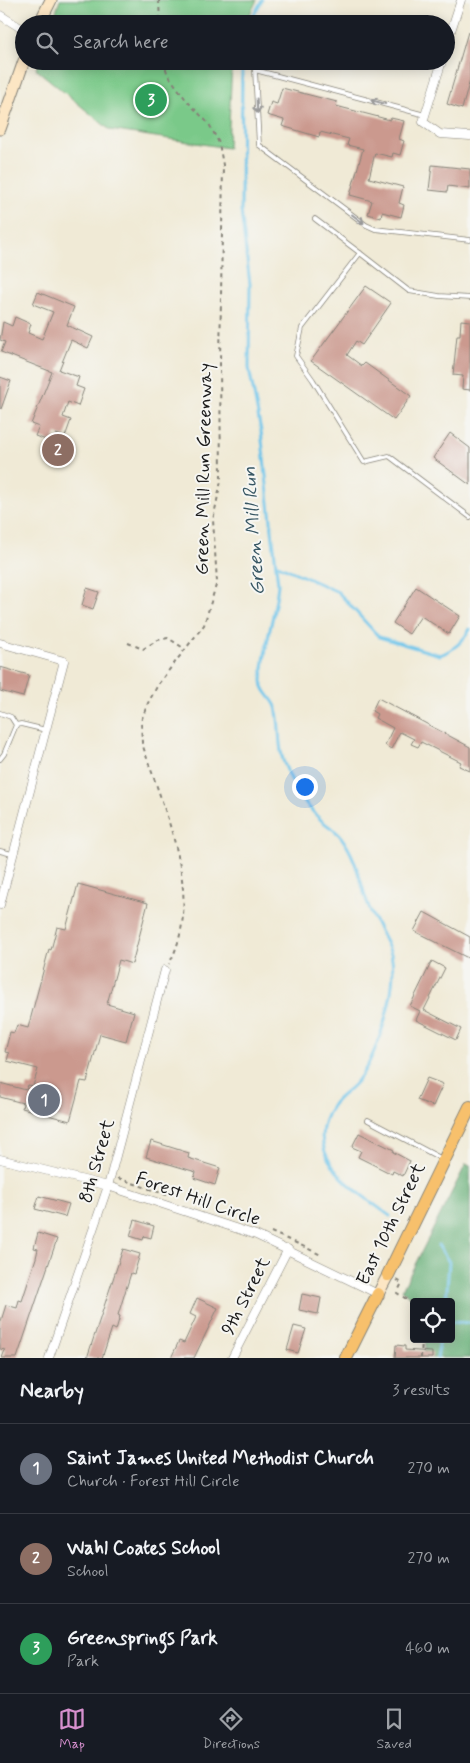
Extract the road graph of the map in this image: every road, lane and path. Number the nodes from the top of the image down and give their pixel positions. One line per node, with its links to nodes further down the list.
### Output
1 (50, 0): 5 (main road)
2 (160, 0): 6 (path)
3 (461, 0): 7 (street)
4 (0, 15): 8 (street)
5 (43, 15)
6 (160, 15)
7 (455, 18)
8 (15, 24)
9 (21, 70): 13 (main road)
10 (166, 70): 22 (path, Green Mill Run Greenway)
11 (439, 70): 12 (street)
12 (425, 115): 14 (street); 16 (lane, one-way to 16)
13 (0, 129)
14 (470, 136)
15 (315, 219): 17 (lane)
16 (470, 240)
17 (360, 253): 18 (lane); 19 (lane)
18 (470, 298)
19 (470, 517)
20 (0, 643): 25 (street)
21 (128, 643): 22 (path)
22 (185, 648): 30 (path, Green Mill Run Greenway)
23 (0, 712): 24 (lane)
24 (16, 725): 25 (lane); 26 (lane)
25 (46, 730): 28 (street)
26 (0, 759)
27 (0, 851): 28 (lane)
28 (13, 855): 29 (street)
29 (0, 904)
30 (172, 957)
31 (165, 970): 36 (street, 8th Street)
32 (470, 1107): 35 (main road, East 10th Street)
33 (368, 1120): 35 (lane)
34 (0, 1159): 36 (street, Forest Hill Circle)
35 (444, 1160): 38 (main road, East 10th Street)
36 (108, 1186): 37 (street, Forest Hill Circle); 43 (street, 8th Street)
37 (288, 1249): 40 (street, Forest Hill Circle); 44 (street, 9th Street)
38 (388, 1275): 40 (main road, East 10th Street)
39 (402, 1283): 41 (path)
40 (378, 1294): 45 (main road, East 10th Street)
41 (410, 1301)
42 (422, 1343): 46 (path)
43 (49, 1358)
44 (232, 1358)
45 (346, 1358)
46 (421, 1358)

